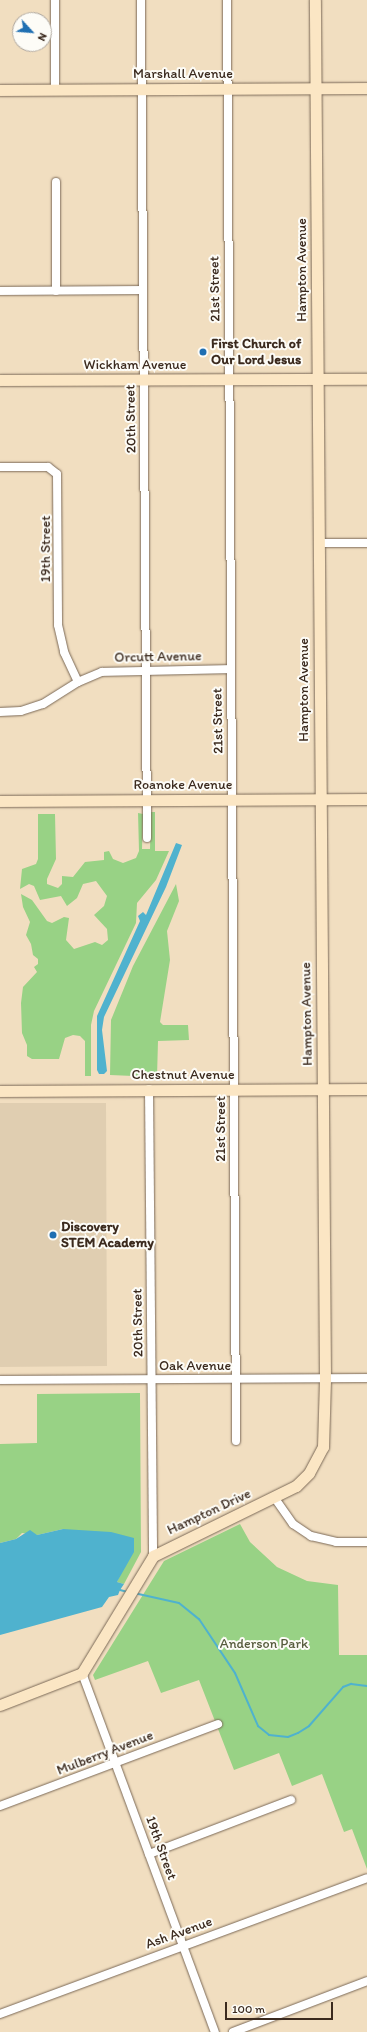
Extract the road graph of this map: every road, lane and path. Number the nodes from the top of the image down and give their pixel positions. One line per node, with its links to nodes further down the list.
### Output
1 (55, 0): 10 (street)
2 (141, 0): 6 (street, 20th Street)
3 (227, 0): 7 (street, 21st Street)
4 (315, 0): 8 (street, Hampton Avenue)
5 (367, 88): 8 (street, Marshall Avenue)
6 (141, 89): 7 (street, Marshall Avenue); 10 (street, Marshall Avenue); 13 (street, 20th Street)
7 (227, 89): 8 (street, Marshall Avenue); 16 (street, 21st Street)
8 (316, 89): 17 (street, Hampton Avenue)
9 (0, 90): 10 (street, Marshall Avenue)
10 (55, 90)
11 (56, 182): 12 (street)
12 (56, 290): 13 (street); 14 (street)
13 (142, 290): 19 (street, 20th Street)
14 (0, 291)
15 (367, 378): 17 (street, Wickham Avenue)
16 (229, 379): 17 (street, Wickham Avenue); 19 (street, Wickham Avenue); 23 (street, 21st Street)
17 (317, 379): 21 (street, Hampton Avenue)
18 (0, 380): 19 (street, Wickham Avenue)
19 (143, 380): 24 (street, 20th Street)
20 (0, 467): 25 (street, 19th Street)
21 (318, 543): 22 (street); 27 (street, Hampton Avenue)
22 (367, 543)
23 (230, 669): 24 (street, Orcutt Avenue); 29 (street, 21st Street)
24 (146, 670): 25 (street, Orcutt Avenue); 31 (street, 20th Street)
25 (78, 682): 26 (street, Orcutt Avenue)
26 (0, 712)
27 (320, 799): 28 (street, Roanoke Avenue); 29 (street, Roanoke Avenue); 34 (street, Hampton Avenue)
28 (367, 799)
29 (231, 800): 31 (street, Roanoke Avenue); 36 (street, 21st Street)
30 (0, 801): 31 (street, Roanoke Avenue)
31 (147, 801): 32 (street, 20th Street)
32 (147, 838)
33 (367, 1088): 34 (street, Chestnut Avenue)
34 (323, 1089): 36 (street, Chestnut Avenue); 40 (street, Hampton Avenue)
35 (149, 1090): 36 (street, Chestnut Avenue); 37 (street, Chestnut Avenue); 42 (street, 20th Street)
36 (234, 1090): 39 (street, 21st Street)
37 (0, 1091)
38 (367, 1378): 40 (street, Oak Avenue)
39 (236, 1379): 40 (street, Oak Avenue); 42 (street, Oak Avenue); 43 (street, 21st Street)
40 (325, 1379): 44 (street, Hampton Drive)
41 (0, 1380): 42 (street, Oak Avenue)
42 (151, 1380): 46 (street, 20th Street)
43 (236, 1441)
44 (274, 1497): 45 (street); 46 (street, Hampton Drive)
45 (367, 1542)
46 (153, 1556): 47 (street)
47 (82, 1673): 48 (street); 50 (street, 19th Street)
48 (0, 1705)
49 (218, 1724): 50 (street, Mulberry Avenue)
50 (115, 1763): 52 (street, Mulberry Avenue); 53 (street, 19th Street)
51 (291, 1800): 53 (street)
52 (0, 1806)
53 (149, 1854): 55 (street, 19th Street)
54 (367, 1878): 55 (street, Ash Avenue)
55 (183, 1946): 57 (street, Ash Avenue); 58 (street, 19th Street)
56 (367, 1981): 59 (street)
57 (0, 2014)
58 (215, 2032)
59 (233, 2032)

